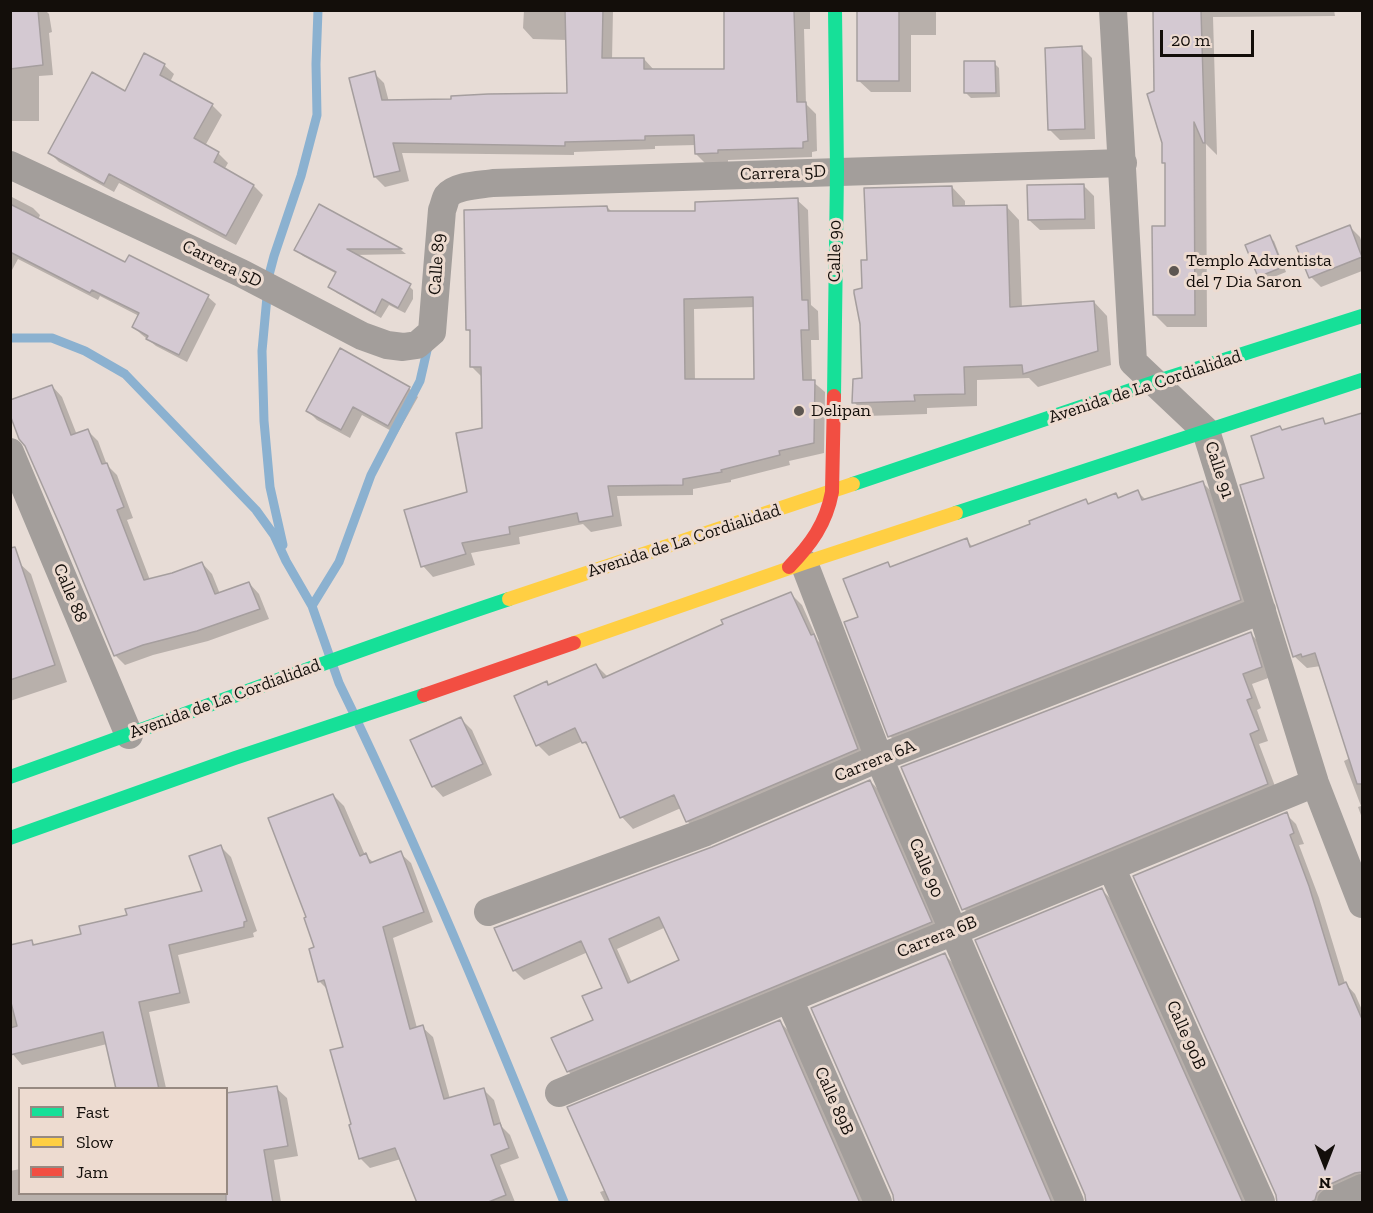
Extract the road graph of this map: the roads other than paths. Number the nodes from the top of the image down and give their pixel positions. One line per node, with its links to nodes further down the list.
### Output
1 (836, 10): 5 (main road, Calle 90)
2 (1113, 10): 3 (street, Calle 91)
3 (1123, 163): 5 (street, Carrera 5D); 10 (street, Calle 91)
4 (10, 165): 8 (street, Carrera 5D)
5 (837, 171): 6 (street, Carrera 5D); 13 (main road, Calle 90)
6 (447, 196): 8 (street, Calle 89)
7 (1362, 316): 10 (main road, Avenida de La Cordialidad)
8 (432, 332)
9 (1362, 380): 11 (main road)
10 (1155, 382): 11 (street, Calle 91); 13 (main road, Avenida de La Cordialidad)
11 (1206, 431): 14 (main road); 15 (street, Calle 91)
12 (10, 452): 16 (street, Calle 88)
13 (832, 492): 14 (main road, Calle 90); 16 (main road, Avenida de La Cordialidad)
14 (795, 566): 17 (street, Calle 90); 20 (main road)
15 (1262, 610): 17 (street, Carrera 6A); 19 (street, Calle 91)
16 (129, 735): 18 (main road, Avenida de La Cordialidad)
17 (879, 758): 23 (street, Carrera 6A); 24 (street, Calle 90)
18 (10, 777)
19 (1315, 783): 21 (street, Carrera 6B); 22 (street, Calle 91)
20 (10, 838)
21 (1111, 867): 24 (street, Carrera 6B); 30 (street, Calle 90B)
22 (1362, 904)
23 (488, 912)
24 (952, 930): 25 (street, Carrera 6B); 29 (street, Calle 90)
25 (789, 999): 26 (street, Carrera 6B); 28 (street, Calle 89B)
26 (559, 1093)
27 (1362, 1188): 31 (street)
28 (878, 1203)
29 (1070, 1203)
30 (1261, 1203)
31 (1330, 1203)

